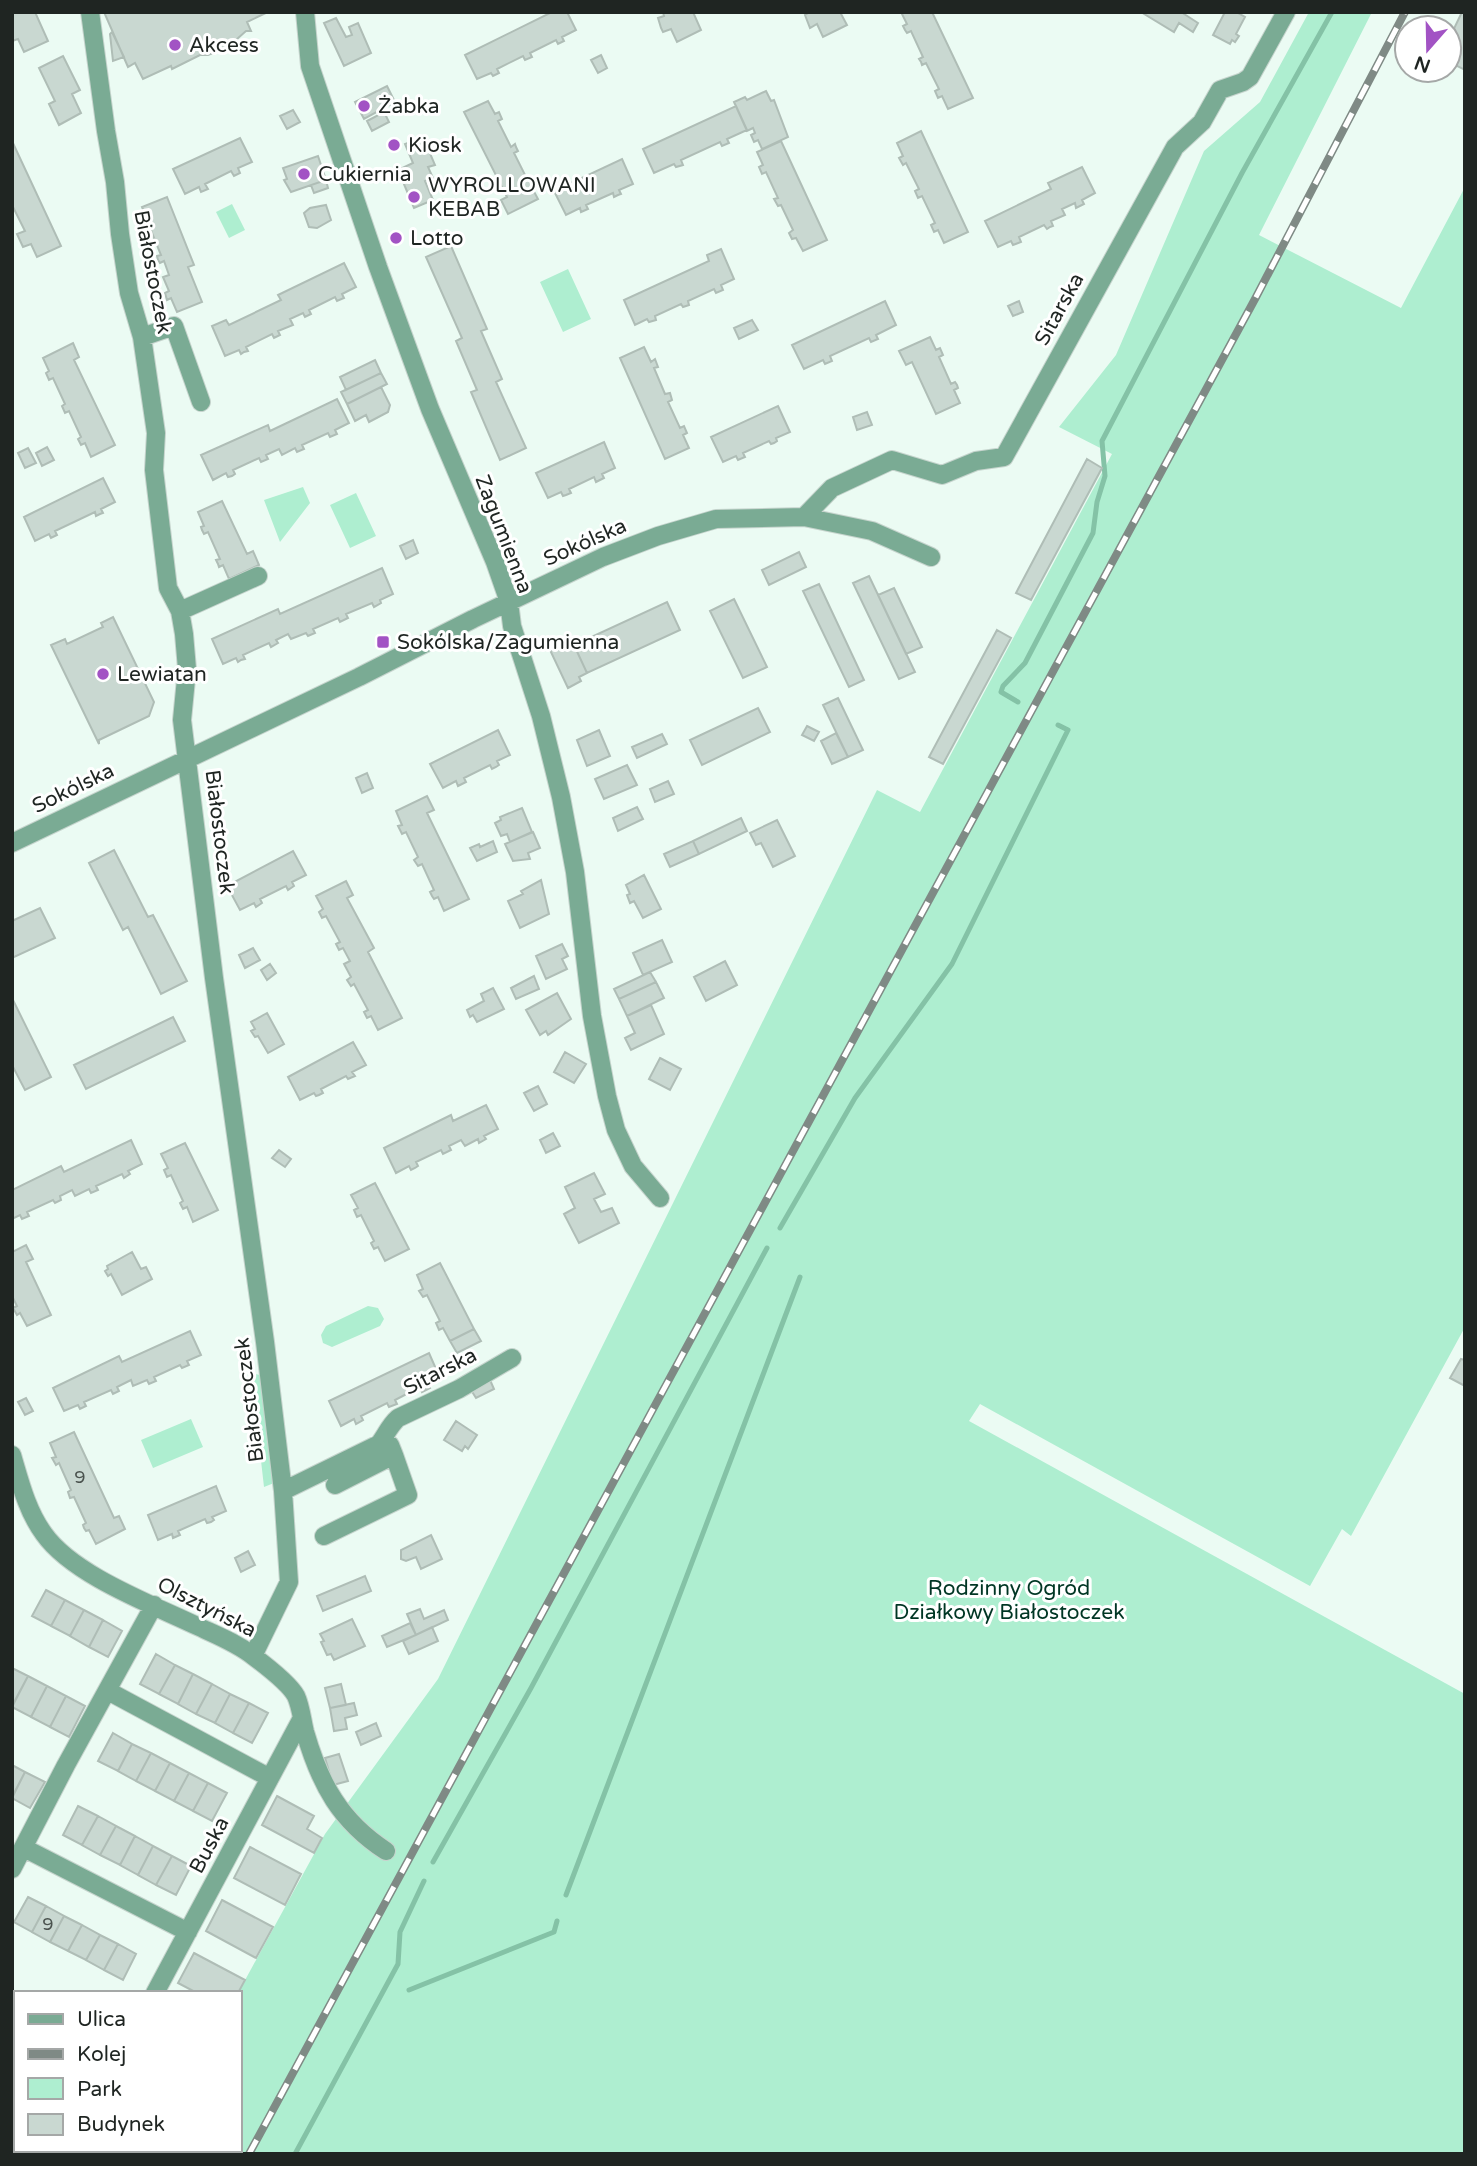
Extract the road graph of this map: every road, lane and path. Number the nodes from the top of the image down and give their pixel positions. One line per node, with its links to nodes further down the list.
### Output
1 (90, 12): 4 (street, Białostoczek)
2 (305, 12): 9 (street, Zagumienna)
3 (1286, 12): 6 (street, Sitarska)
4 (142, 337): 5 (street); 10 (street, Białostoczek)
5 (201, 401)
6 (804, 517): 7 (street, Sokólska); 9 (street, Sokólska)
7 (931, 557)
8 (258, 576): 10 (street)
9 (509, 602): 11 (street, Sokólska); 13 (street, Zagumienna)
10 (180, 611): 11 (street, Białostoczek)
11 (187, 758): 12 (street, Sokólska); 19 (street, Białostoczek)
12 (12, 843)
13 (660, 1198)
14 (512, 1358): 15 (street, Sitarska)
15 (388, 1430): 17 (street); 19 (street, Sitarska)
16 (12, 1455): 21 (street, Olsztyńska)
17 (394, 1455): 18 (street); 20 (street)
18 (335, 1485)
19 (283, 1491): 22 (street, Białostoczek)
20 (324, 1536)
21 (154, 1605): 22 (street, Olsztyńska); 23 (street)
22 (253, 1656): 24 (street, Olsztyńska)
23 (108, 1691): 25 (street); 26 (street)
24 (302, 1718): 25 (street, Buska); 27 (street, Olsztyńska)
25 (270, 1778): 29 (street, Buska)
26 (24, 1848): 28 (street); 29 (street)
27 (386, 1851)
28 (12, 1869)
29 (188, 1932): 30 (street, Buska)
30 (156, 1991)

